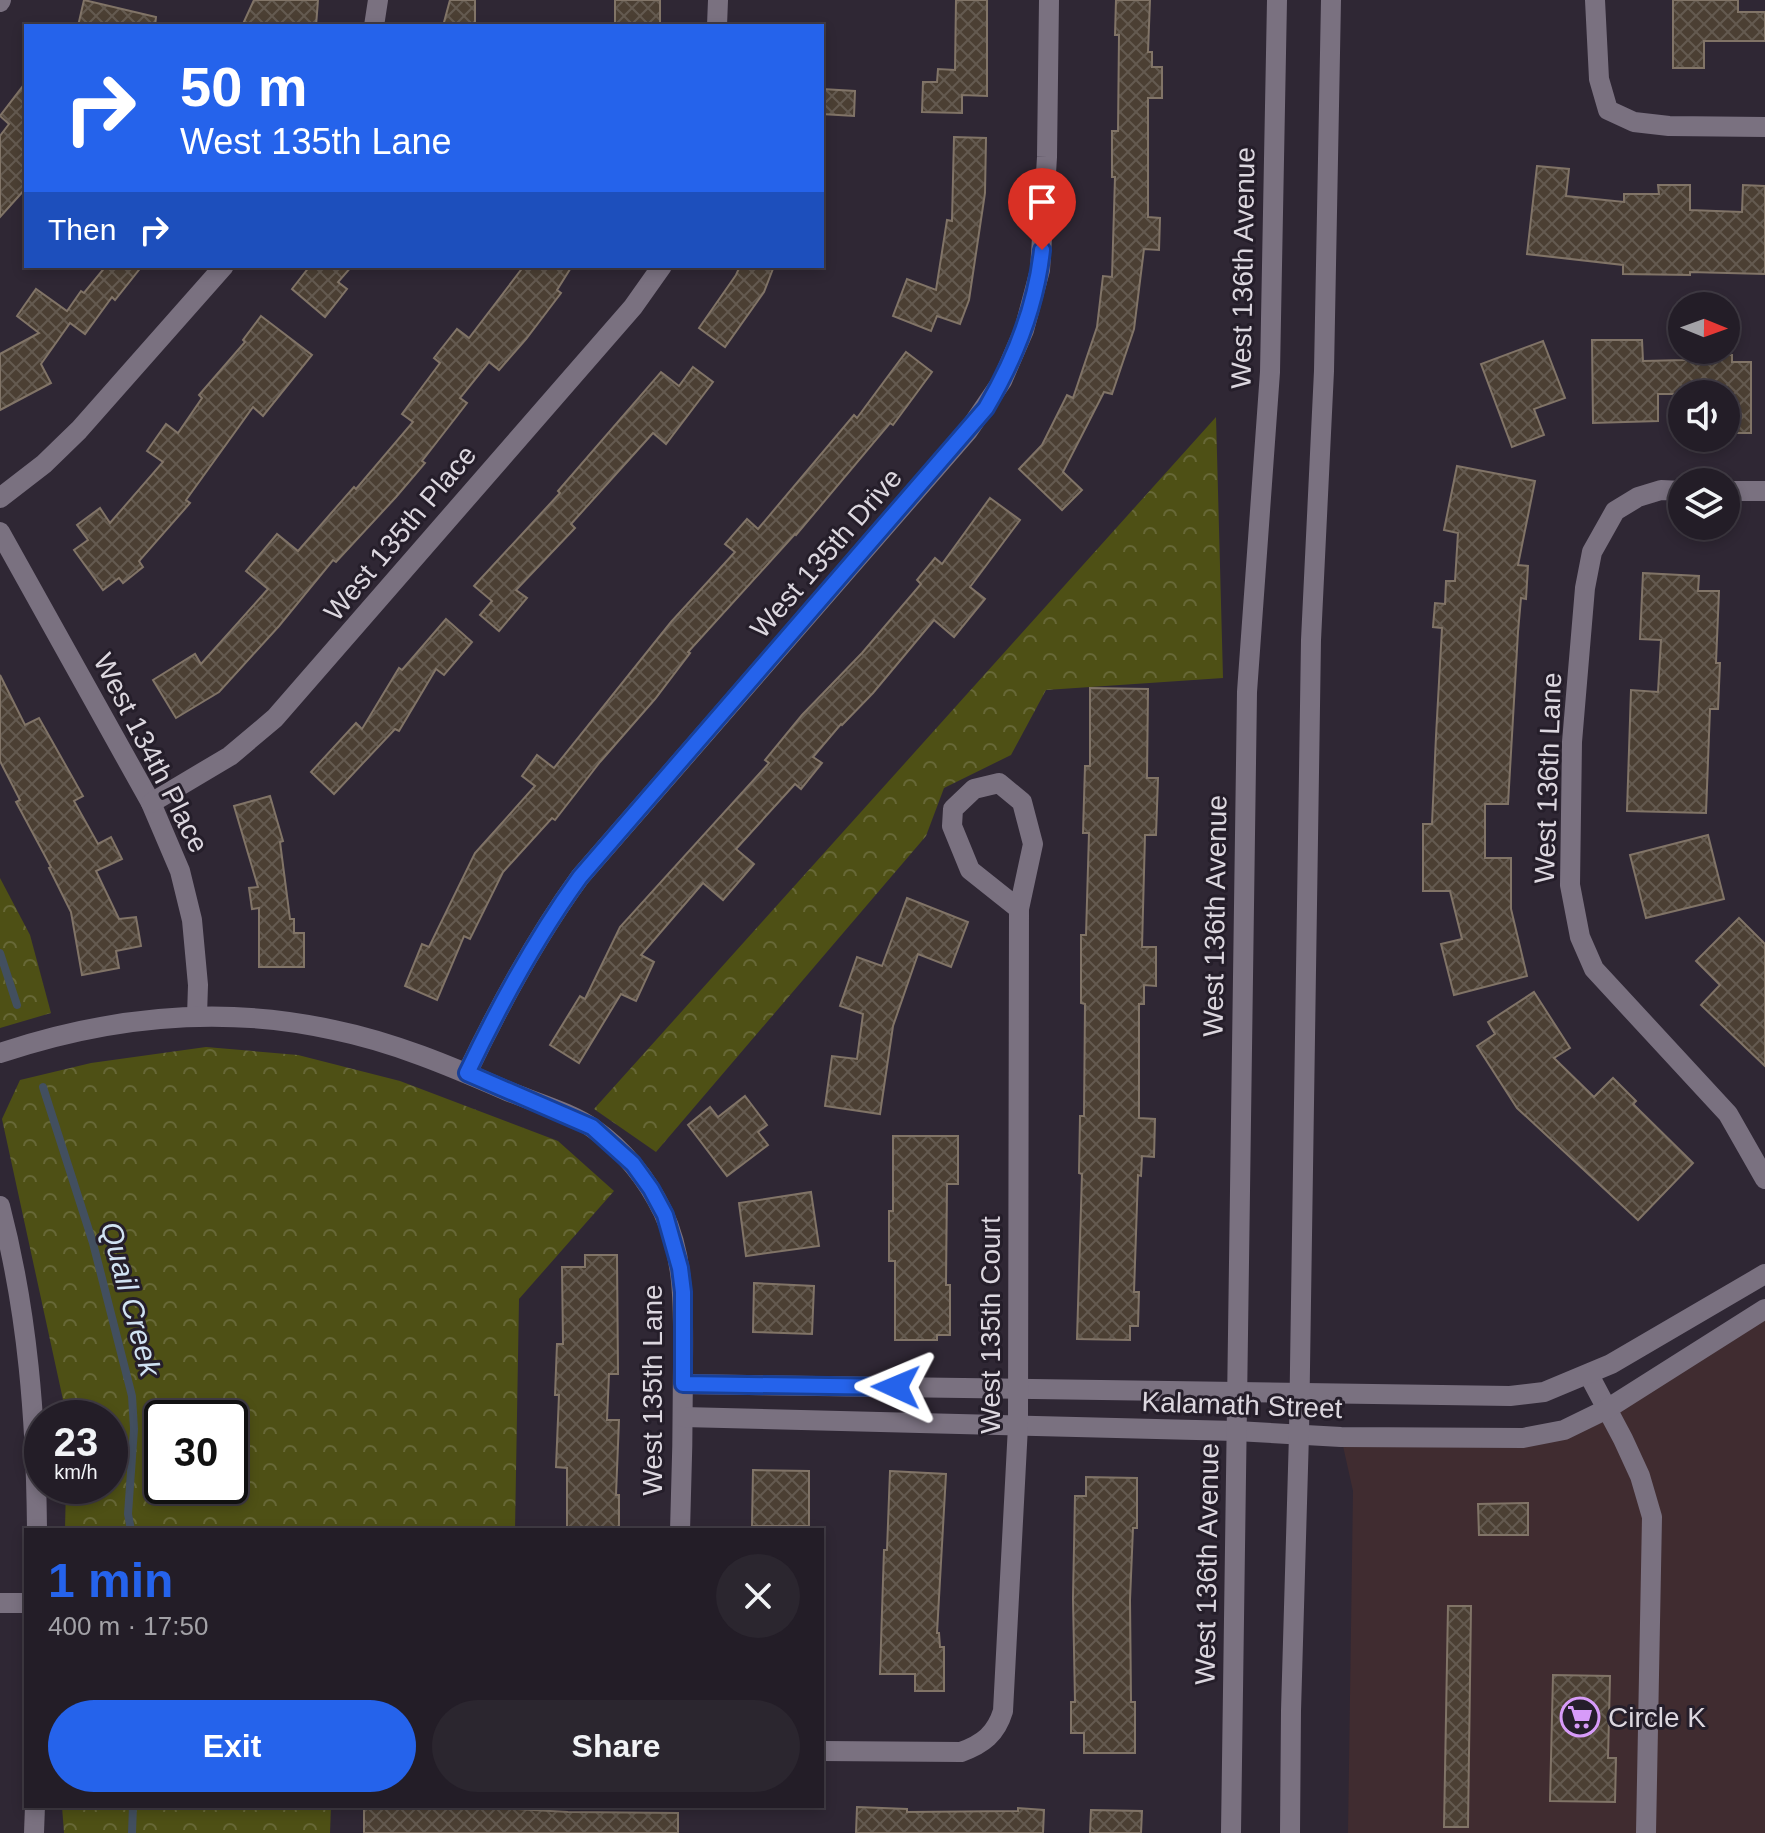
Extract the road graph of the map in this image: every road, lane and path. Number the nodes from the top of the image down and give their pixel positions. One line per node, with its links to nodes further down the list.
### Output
1 (378, 0): 7 (street)
2 (718, 0): 8 (street)
3 (1049, 0): 21 (street, West 135th Drive)
4 (1277, 0): 29 (street, West 136th Avenue)
5 (1331, 0): 30 (street)
6 (1595, 0): 9 (street)
7 (374, 24)
8 (717, 24)
9 (1765, 127)
10 (222, 268): 15 (street)
11 (661, 268): 17 (street, West 135th Place)
12 (1668, 490): 22 (street, West 136th Lane)
13 (1740, 491): 14 (street)
14 (1765, 491)
15 (0, 498)
16 (0, 532): 17 (street, West 134th Place)
17 (151, 803): 19 (street, West 134th Place)
18 (1019, 909): 18 (street, West 135th Court); 28 (street, West 135th Court)
19 (197, 1016): 20 (street); 21 (street)
20 (0, 1053)
21 (467, 1073): 27 (street, West 135th Lane)
22 (1765, 1179)
23 (0, 1206): 36 (street)
24 (1765, 1274): 26 (street, Kalamath Street)
25 (1765, 1309): 31 (street, Kalamath Street)
26 (1589, 1375): 30 (street, Kalamath Street); 31 (street)
27 (683, 1384): 28 (street, Kalamath Street); 32 (street, West 135th Lane)
28 (1018, 1389): 29 (street, Kalamath Street); 33 (street, West 135th Court)
29 (1237, 1391): 30 (street, Kalamath Street); 34 (street, West 136th Avenue)
30 (1300, 1392): 35 (street)
31 (1607, 1409): 35 (street, Kalamath Street); 46 (street)
32 (683, 1417): 33 (street, Kalamath Street); 37 (street, West 135th Lane)
33 (1018, 1426): 34 (street, Kalamath Street); 40 (street, West 135th Court)
34 (1236, 1431): 35 (street, Kalamath Street); 42 (street, West 136th Avenue)
35 (1299, 1434): 45 (street)
36 (37, 1528)
37 (680, 1528)
38 (0, 1603): 39 (street)
39 (24, 1603)
40 (824, 1751)
41 (35, 1808): 43 (street)
42 (1231, 1823): 44 (street)
43 (34, 1833)
44 (1241, 1833)
45 (1290, 1833)
46 (1646, 1833)

